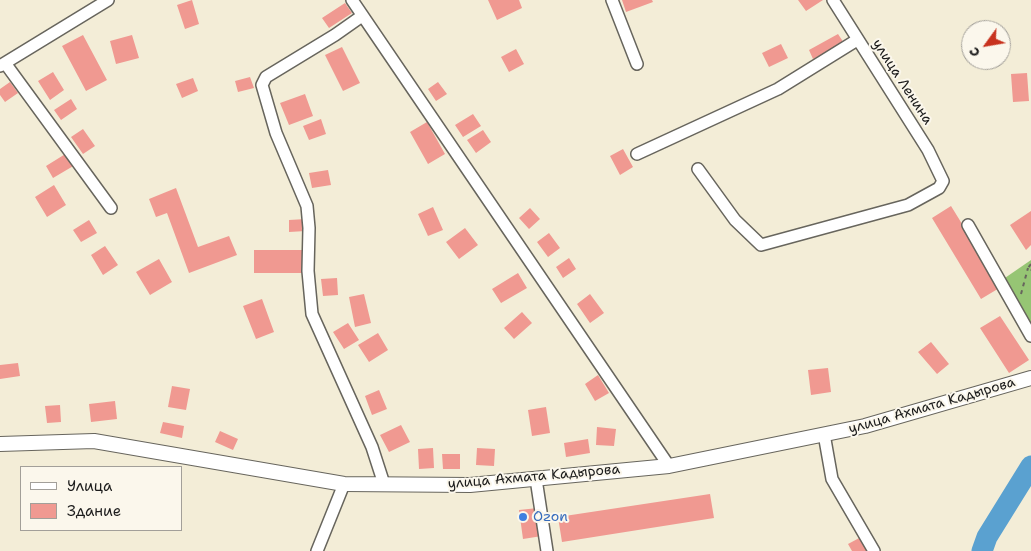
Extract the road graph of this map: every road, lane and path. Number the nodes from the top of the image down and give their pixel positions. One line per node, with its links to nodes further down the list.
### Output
1 (352, 0): 5 (street)
2 (612, 0): 8 (street)
3 (833, 0): 6 (street, улица Ленина)
4 (103, 1): 7 (street)
5 (362, 16): 20 (street); 23 (street)
6 (857, 40): 9 (street); 10 (street, улица Ленина)
7 (2, 64): 11 (street)
8 (638, 64)
9 (637, 154)
10 (698, 169)
11 (112, 208)
12 (968, 225): 16 (street)
13 (1031, 264): 14 (path)
14 (1030, 269): 15 (path)
15 (1021, 298)
16 (1031, 336)
17 (1031, 378): 18 (main road, улица Ахмата Кадырова)
18 (824, 434): 20 (main road, улица Ахмата Кадырова); 26 (street)
19 (0, 444): 22 (main road, улица Ахмата Кадырова)
20 (669, 466): 21 (main road, улица Ахмата Кадырова)
21 (536, 479): 23 (main road, улица Ахмата Кадырова); 25 (street)
22 (344, 484): 23 (main road, улица Ахмата Кадырова); 24 (street)
23 (384, 484)
24 (317, 551)
25 (548, 551)
26 (874, 551)

